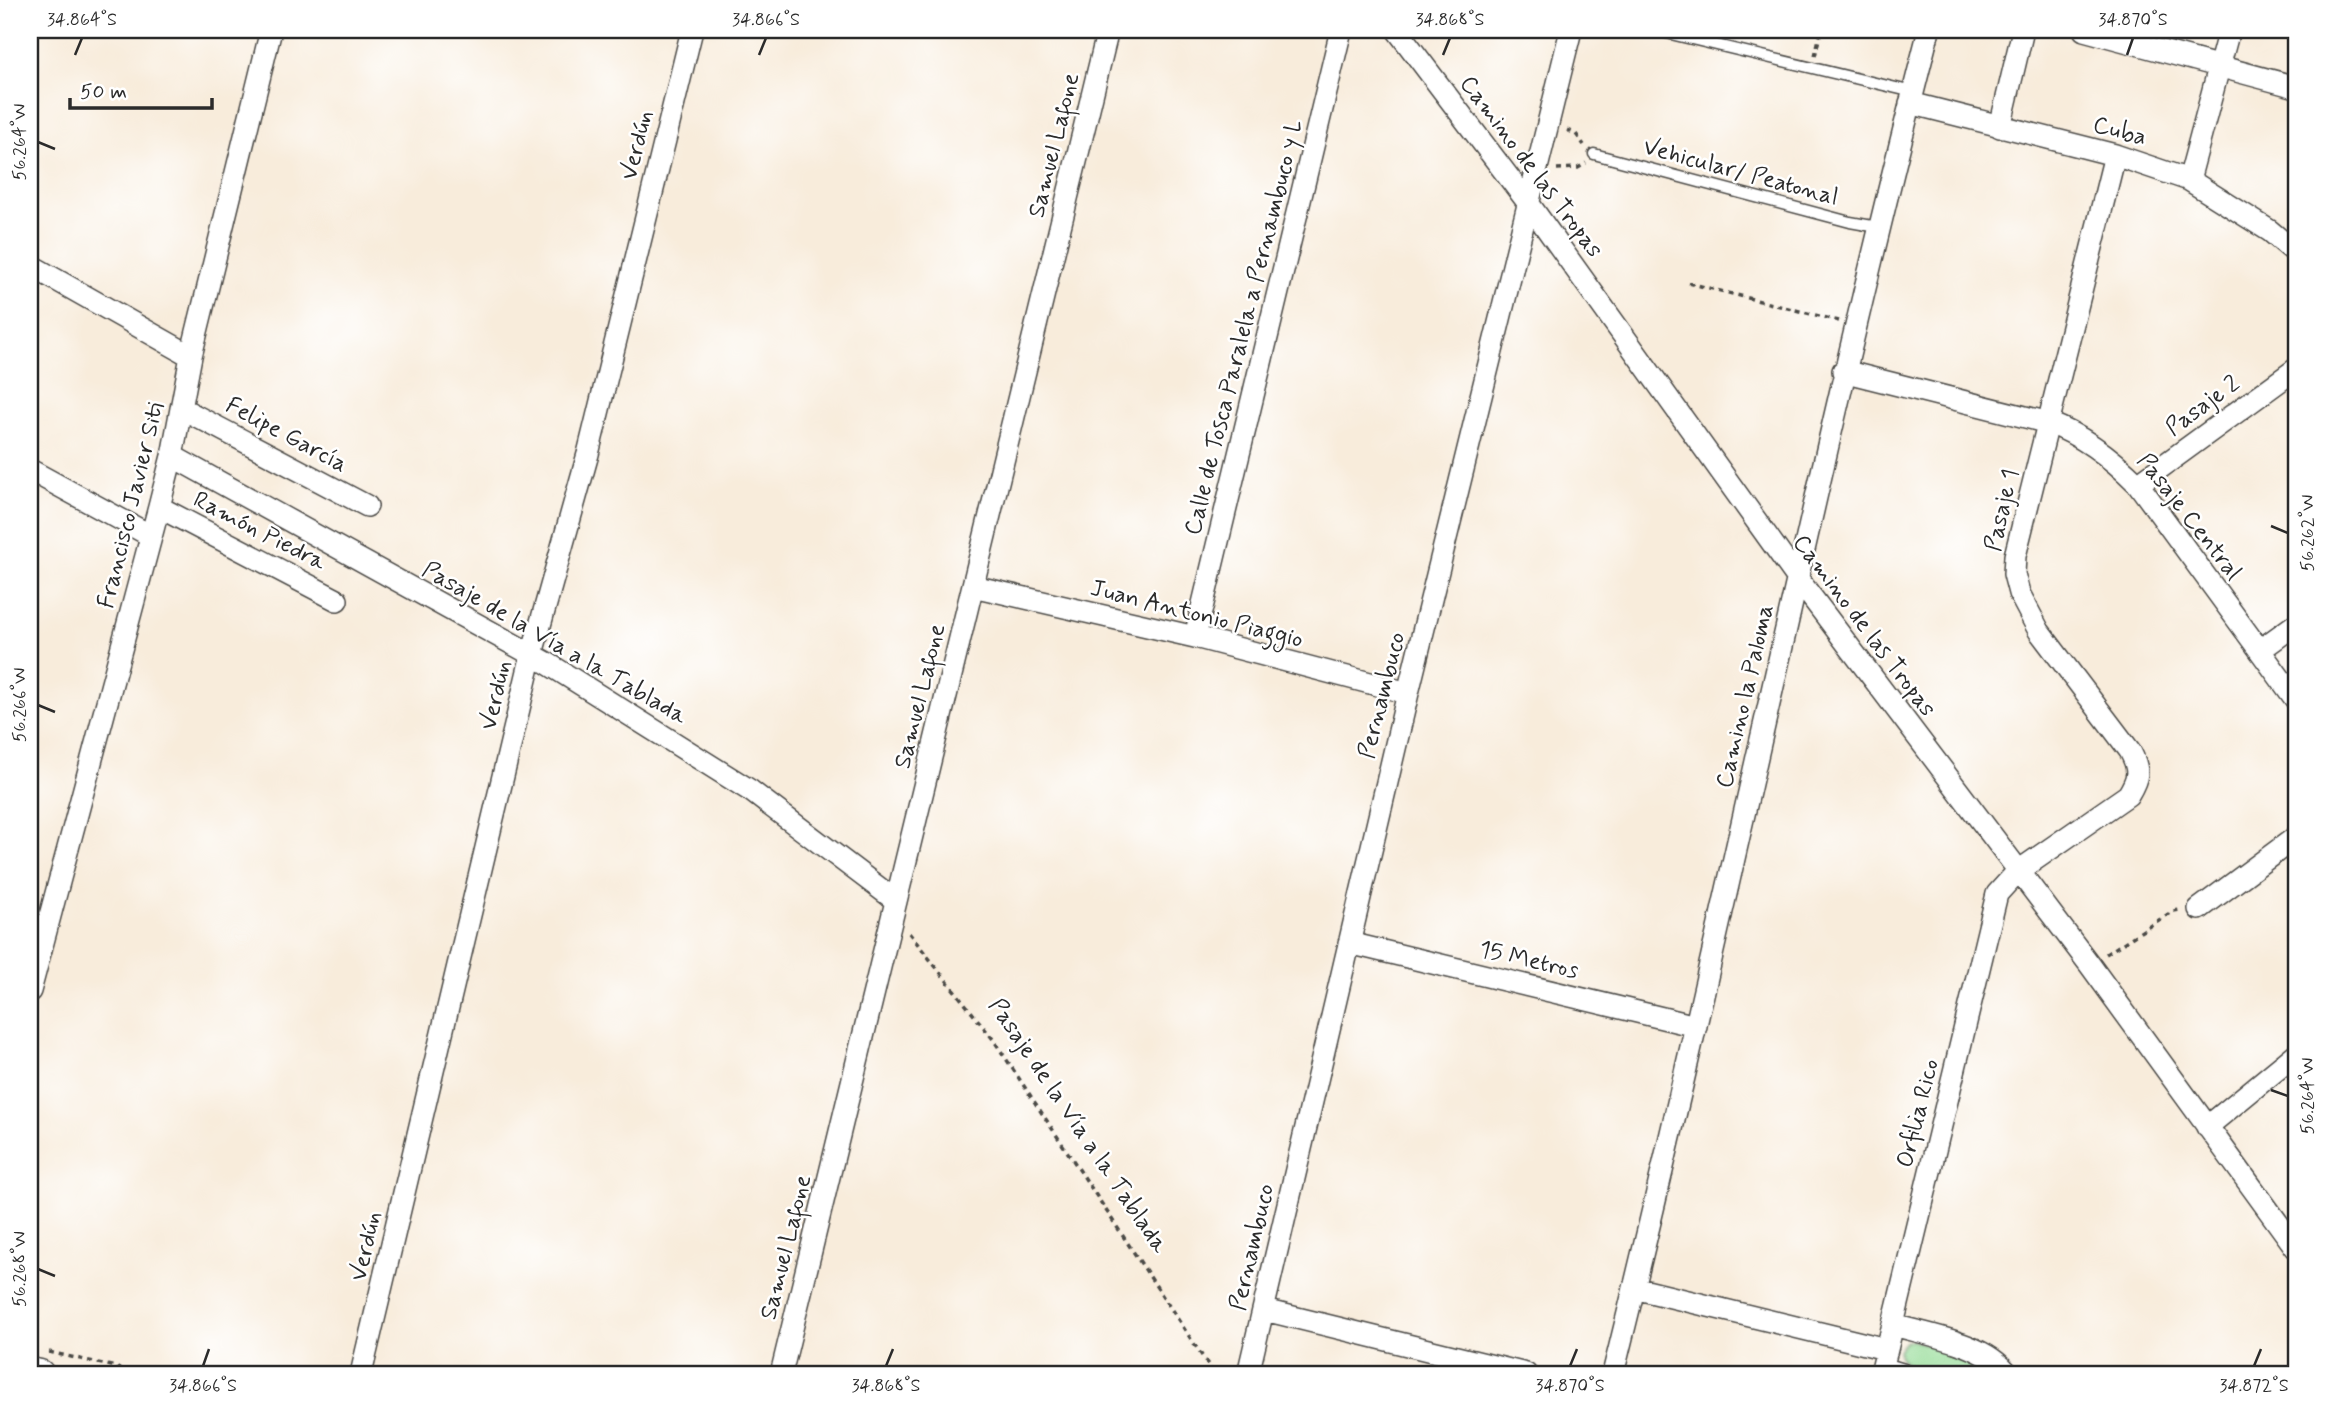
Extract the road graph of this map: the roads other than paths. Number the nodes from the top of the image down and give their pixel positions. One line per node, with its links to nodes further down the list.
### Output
1 (271, 30): 23 (street, Francisco Javier Siti)
2 (692, 30): 40 (street, Verdún)
3 (1108, 30): 35 (street, Samuel Lafone)
4 (1341, 30): 38 (street, Calle de Tosca Paralela a Pernambuco y L)
5 (1397, 30): 19 (street, Camino de las Tropas)
6 (1572, 30): 19 (street, Pernambuco)
7 (1654, 30): 14 (lane)
8 (1929, 30): 14 (street, Camino la Paloma)
9 (2023, 30): 15 (street)
10 (2084, 30): 12 (street)
11 (2229, 30): 12 (street)
12 (2220, 68): 13 (street); 18 (street)
13 (2296, 87)
14 (1911, 98): 15 (street, Cuba); 20 (street, Camino la Paloma)
15 (2000, 127): 17 (street, Cuba)
16 (1594, 155): 20 (lane, Vehicular/ Peatonal)
17 (2115, 155): 18 (street, Cuba); 27 (street, Pasaje 1)
18 (2189, 180): 21 (street, Cuba)
19 (1529, 204): 34 (street, Camino de las Tropas); 41 (street, Pernambuco)
20 (1878, 227): 25 (street, Camino la Paloma)
21 (2296, 253)
22 (30, 265): 23 (street)
23 (191, 356): 26 (street, Francisco Javier Siti)
24 (2296, 369): 30 (street, Pasaje 2)
25 (1843, 371): 27 (street, Pasaje Central); 34 (street, Camino la Paloma)
26 (181, 408): 28 (street, Francisco Javier Siti); 31 (street, Felipe García)
27 (2049, 423): 30 (street, Pasaje Central); 44 (street, Pasaje 1)
28 (172, 456): 32 (street, Francisco Javier Siti); 40 (street, Pasaje de la Vía a la Tablada)
29 (30, 470): 33 (street)
30 (2138, 484): 39 (street, Pasaje Central)
31 (368, 506)
32 (159, 508): 33 (street, Francisco Javier Siti); 36 (street, Ramón Piedra)
33 (151, 536): 48 (street, Francisco Javier Siti)
34 (1798, 579): 44 (street, Camino de las Tropas); 49 (street, Camino la Paloma)
35 (973, 586): 38 (street, Juan Antonio Piaggio); 45 (street, Samuel Lafone)
36 (337, 600)
37 (2296, 624): 39 (street)
38 (1195, 638): 41 (street, Juan Antonio Piaggio)
39 (2260, 650): 42 (street, Pasaje Central)
40 (532, 654): 45 (street, Pasaje de la Vía a la Tablada); 57 (street, Verdún)
41 (1408, 693): 47 (street, Pernambuco)
42 (2296, 700)
43 (2296, 837): 46 (street)
44 (2017, 872): 51 (street, Camino de las Tropas); 55 (street, Orfilia Rico)
45 (894, 906): 58 (street, Samuel Lafone)
46 (2199, 909)
47 (1349, 943): 49 (street, 15 Metros); 54 (street, Pernambuco)
48 (30, 991)
49 (1696, 1026): 53 (street, Camino la Paloma)
50 (2296, 1054): 51 (street)
51 (2207, 1127): 52 (street, Camino de las Tropas)
52 (2296, 1248)
53 (1634, 1288): 56 (street); 61 (street, Camino la Paloma)
54 (1264, 1310): 59 (street, Pernambuco); 60 (street)
55 (1893, 1325): 56 (street, Orfilia Rico); 62 (street)
56 (1888, 1366)
57 (361, 1374)
58 (781, 1374)
59 (1248, 1374)
60 (1526, 1374)
61 (1613, 1374)
62 (2008, 1374)

